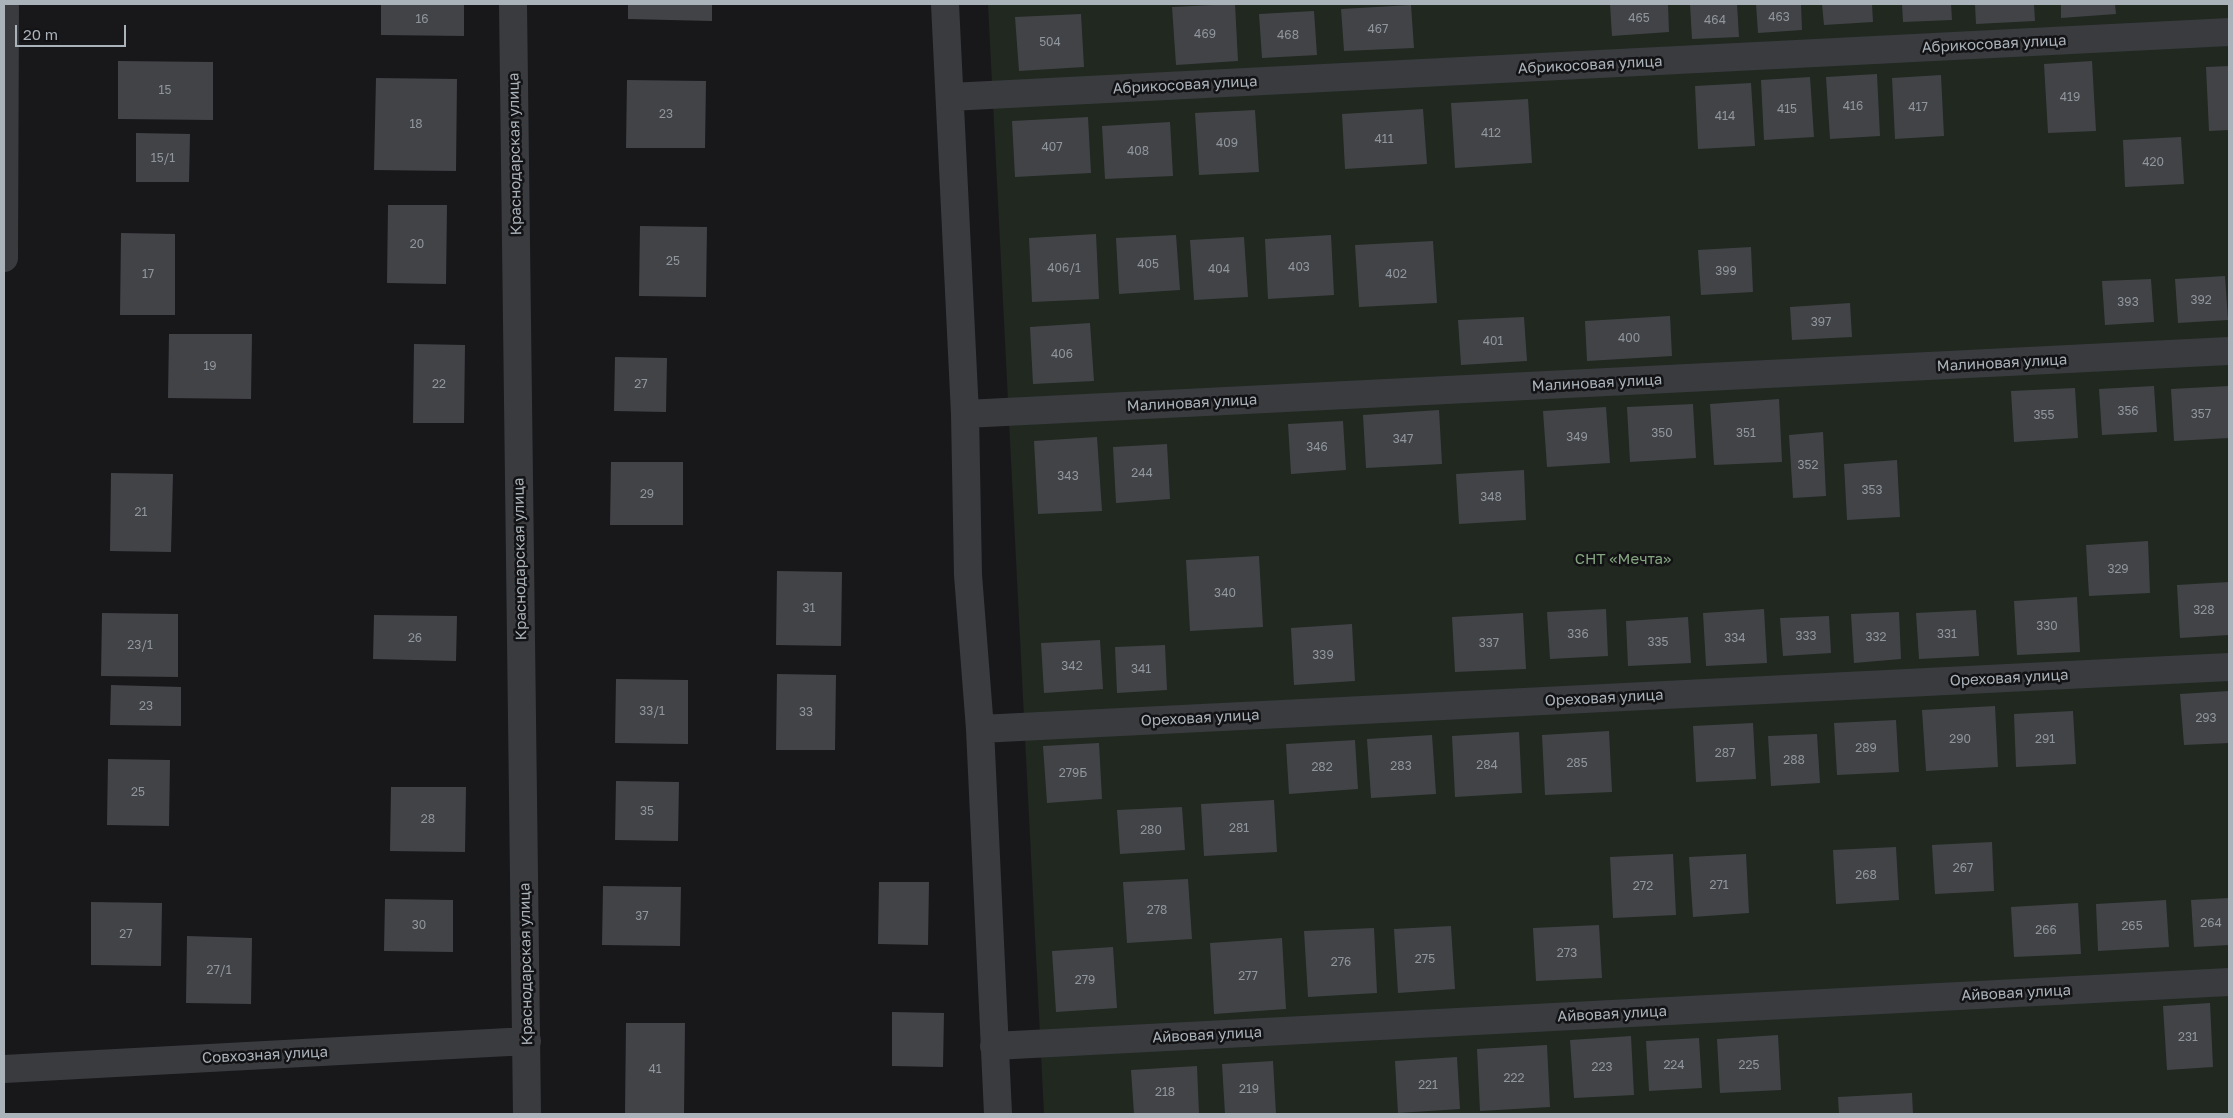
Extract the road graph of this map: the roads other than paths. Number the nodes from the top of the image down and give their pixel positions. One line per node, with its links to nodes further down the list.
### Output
1 (5, 4): 6 (street)
2 (512, 4): 12 (street, Краснодарская улица)
3 (946, 4): 5 (street)
4 (2229, 32): 5 (street, Абрикосовая улица)
5 (950, 97): 8 (street)
6 (4, 258)
7 (2229, 352): 8 (street, Малиновая улица)
8 (965, 414): 10 (street)
9 (2229, 667): 10 (street, Ореховая улица)
10 (980, 729): 13 (street)
11 (2229, 982): 13 (street, Айвовая улица)
12 (527, 1041): 14 (street, Совхозная улица); 15 (street, Краснодарская улица)
13 (994, 1046): 16 (street)
14 (4, 1069)
15 (527, 1114)
16 (998, 1114)

